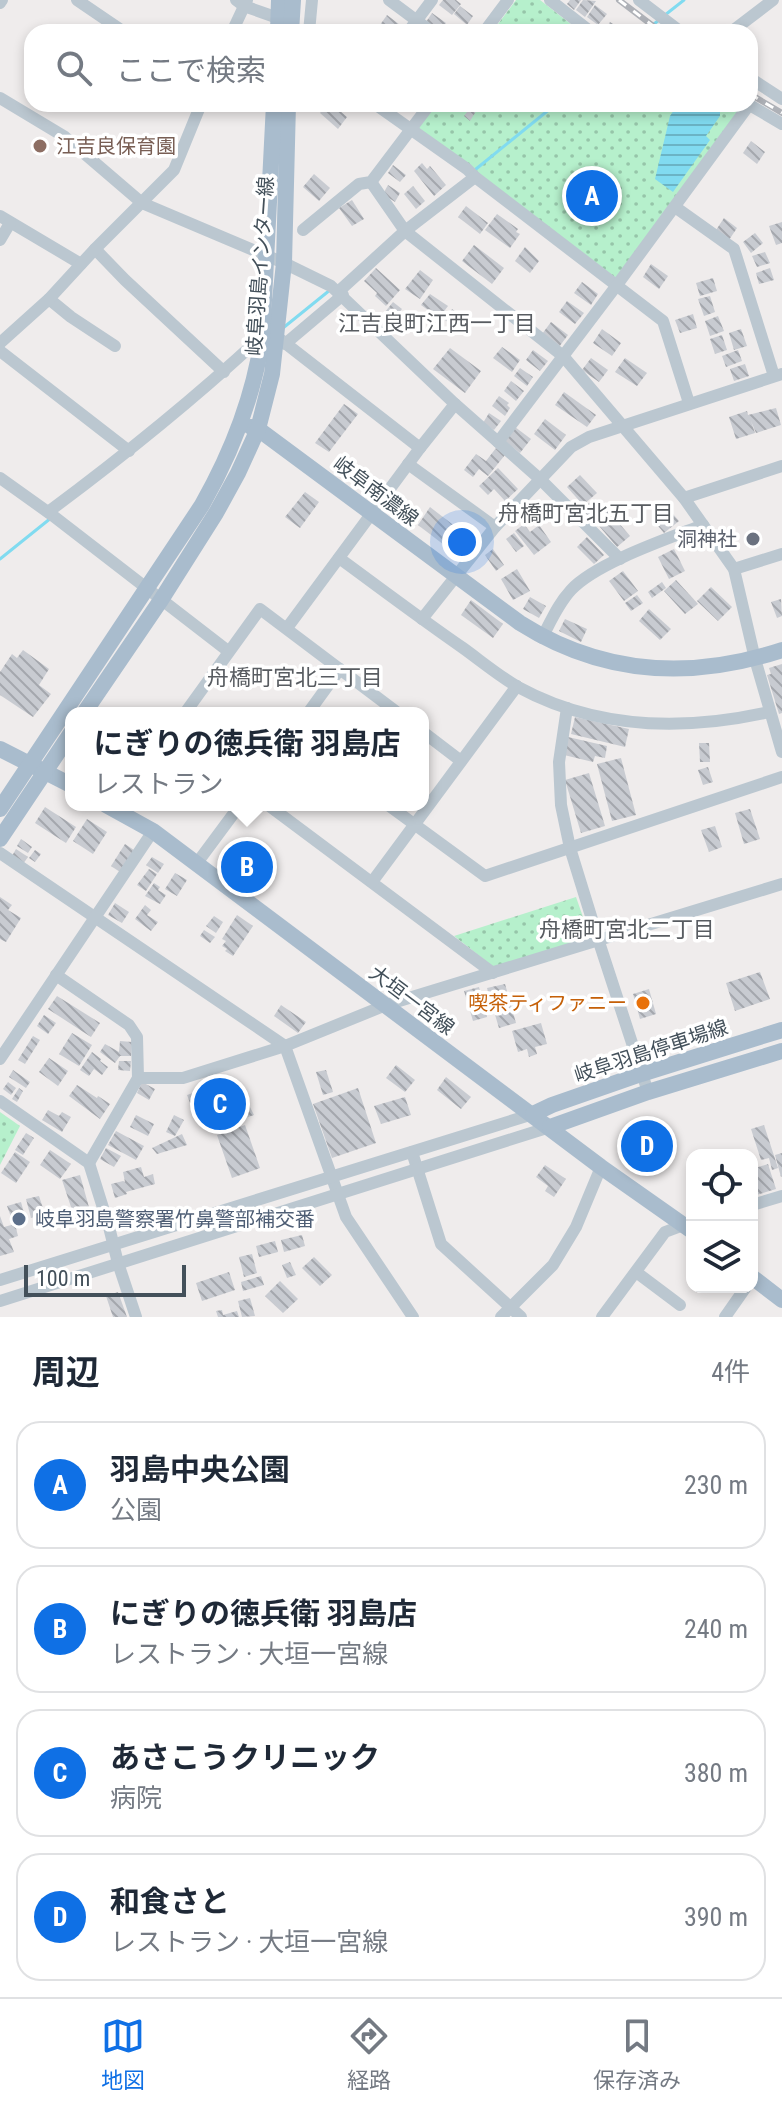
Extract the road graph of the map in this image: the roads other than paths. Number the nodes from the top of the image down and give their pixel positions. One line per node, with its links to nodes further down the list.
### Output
1 (77, 0): 13 (street)
2 (279, 0): 16 (main road)
3 (293, 0): 17 (main road)
4 (312, 0): 18 (street)
5 (389, 0): 12 (street)
6 (432, 0): 12 (street)
7 (508, 0): 21 (street)
8 (550, 0): 22 (street)
9 (639, 0): 23 (street)
10 (773, 0): 24 (street)
11 (243, 2): 14 (street); 15 (street)
12 (417, 21): 19 (street); 20 (street)
13 (112, 24)
14 (235, 24)
15 (276, 24)
16 (278, 24)
17 (292, 24)
18 (310, 24)
19 (415, 24)
20 (421, 24)
21 (490, 24)
22 (581, 24)
23 (670, 24)
24 (742, 24)
25 (758, 83): 27 (street)
26 (0, 98): 39 (street)
27 (782, 99)
28 (758, 110): 35 (street)
29 (198, 112): 39 (street)
30 (274, 112): 46 (main road, 岐阜羽島インター線)
31 (288, 112): 47 (main road, 岐阜羽島インター線)
32 (386, 112): 36 (street)
33 (424, 112): 36 (street)
34 (742, 112): 40 (street)
35 (782, 124)
36 (411, 130): 37 (street); 38 (street)
37 (475, 177): 43 (street); 49 (street)
38 (371, 182): 42 (street); 43 (street)
39 (142, 203): 45 (street); 46 (street)
40 (675, 207): 49 (street); 58 (street)
41 (5, 220): 44 (street); 48 (street)
42 (303, 230)
43 (405, 231): 50 (street); 56 (street)
44 (0, 240)
45 (95, 249): 48 (street); 57 (street)
46 (267, 256): 47 (street); 52 (main road, 岐阜羽島インター線)
47 (284, 263): 50 (street); 52 (main road, 岐阜羽島インター線)
48 (81, 264): 51 (street)
49 (617, 285): 56 (street); 59 (street)
50 (337, 291): 52 (street); 60 (street)
51 (49, 299): 53 (street); 54 (street)
52 (272, 339): 57 (street); 62 (main road, 岐阜羽島インター線); 64 (street)
53 (0, 343)
54 (115, 346)
55 (0, 351): 65 (street)
56 (563, 356): 61 (street); 63 (street)
57 (224, 372): 65 (street)
58 (778, 375): 59 (street)
59 (689, 403): 61 (street)
60 (455, 404): 63 (street); 64 (street)
61 (622, 425): 69 (street); 70 (street)
62 (250, 427): 71 (main road, 岐阜南濃線); 80 (main road); 81 (main road)
63 (498, 442): 69 (street)
64 (420, 448): 66 (street)
65 (129, 451): 72 (street)
66 (408, 464): 71 (street); 74 (street)
67 (782, 466): 70 (street)
68 (0, 478): 72 (street)
69 (541, 480): 74 (street); 77 (street)
70 (684, 498): 73 (street)
71 (373, 513): 76 (street); 79 (main road, 岐阜南濃線)
72 (50, 514): 80 (street)
73 (703, 525): 77 (street); 78 (street)
74 (495, 527): 79 (street)
75 (782, 554): 78 (street)
76 (339, 558): 82 (street); 83 (street)
77 (620, 559): 84 (street)
78 (734, 569): 87 (street)
79 (456, 577): 82 (street); 84 (main road, 岐阜南濃線)
80 (146, 588): 81 (street); 90 (main road)
81 (161, 600): 86 (street); 91 (main road)
82 (422, 619): 89 (street)
83 (287, 628): 86 (street); 88 (street)
84 (542, 638): 87 (main road, 岐阜南濃線)
85 (782, 650): 87 (main road, 岐阜南濃線)
86 (228, 651): 92 (street)
87 (755, 659): 96 (street)
88 (340, 669): 93 (street); 94 (street)
89 (517, 686): 95 (street); 102 (street)
90 (74, 707)
91 (88, 707)
92 (189, 707)
93 (312, 707)
94 (390, 707)
95 (567, 708): 96 (street); 116 (street)
96 (769, 712): 101 (street)
97 (65, 722): 103 (main road)
98 (429, 737): 102 (street)
99 (65, 739): 103 (main road)
100 (0, 749): 103 (main road)
101 (782, 752)
102 (461, 761): 106 (street)
103 (38, 767): 105 (main road); 107 (main road); 115 (main road)
104 (782, 777): 116 (street)
105 (65, 782)
106 (429, 805)
107 (0, 809)
108 (117, 811): 114 (main road, 大垣一宮線)
109 (236, 811): 118 (street)
110 (276, 811): 119 (street)
111 (396, 811): 113 (street)
112 (424, 811): 113 (street)
113 (414, 825): 116 (street); 119 (street)
114 (153, 831): 118 (main road, 大垣一宮線); 121 (street)
115 (0, 839)
116 (570, 848): 122 (street)
117 (0, 853): 121 (street)
118 (197, 863): 125 (main road, 大垣一宮線)
119 (372, 882): 123 (street)
120 (782, 884): 122 (street)
121 (95, 918): 124 (street); 127 (street)
122 (599, 942): 123 (street); 130 (street)
123 (493, 973): 125 (street)
124 (56, 975): 129 (street); 131 (street)
125 (386, 1005): 127 (street); 134 (main road, 大垣一宮線)
126 (782, 1030): 130 (main road, 岐阜羽島停車場線)
127 (285, 1046): 131 (street); 140 (street)
128 (782, 1051): 132 (main road, 岐阜羽島停車場線)
129 (0, 1059)
130 (641, 1074): 132 (street); 134 (main road, 岐阜羽島停車場線)
131 (138, 1078): 137 (street)
132 (648, 1092): 135 (main road, 岐阜羽島停車場線)
133 (0, 1101): 137 (street)
134 (533, 1114): 135 (main road, 大垣一宮線); 136 (street)
135 (550, 1127): 138 (main road, 大垣一宮線); 139 (street)
136 (412, 1152): 139 (street); 140 (street)
137 (89, 1163): 146 (street)
138 (601, 1167): 144 (main road, 大垣一宮線); 155 (street)
139 (417, 1169): 141 (street); 155 (street)
140 (331, 1177): 141 (street); 146 (street)
141 (337, 1194): 147 (street); 156 (street)
142 (782, 1196): 143 (street)
143 (758, 1203)
144 (686, 1224)
145 (686, 1227): 148 (street)
146 (113, 1244): 147 (street); 149 (street)
147 (118, 1263): 153 (street); 157 (street)
148 (636, 1272): 154 (street); 159 (street)
149 (0, 1280)
150 (758, 1282): 152 (main road)
151 (742, 1293): 160 (street)
152 (782, 1300)
153 (0, 1301)
154 (680, 1305)
155 (506, 1313): 158 (street)
156 (410, 1316)
157 (136, 1317)
158 (521, 1317)
159 (602, 1317)
160 (725, 1317)

